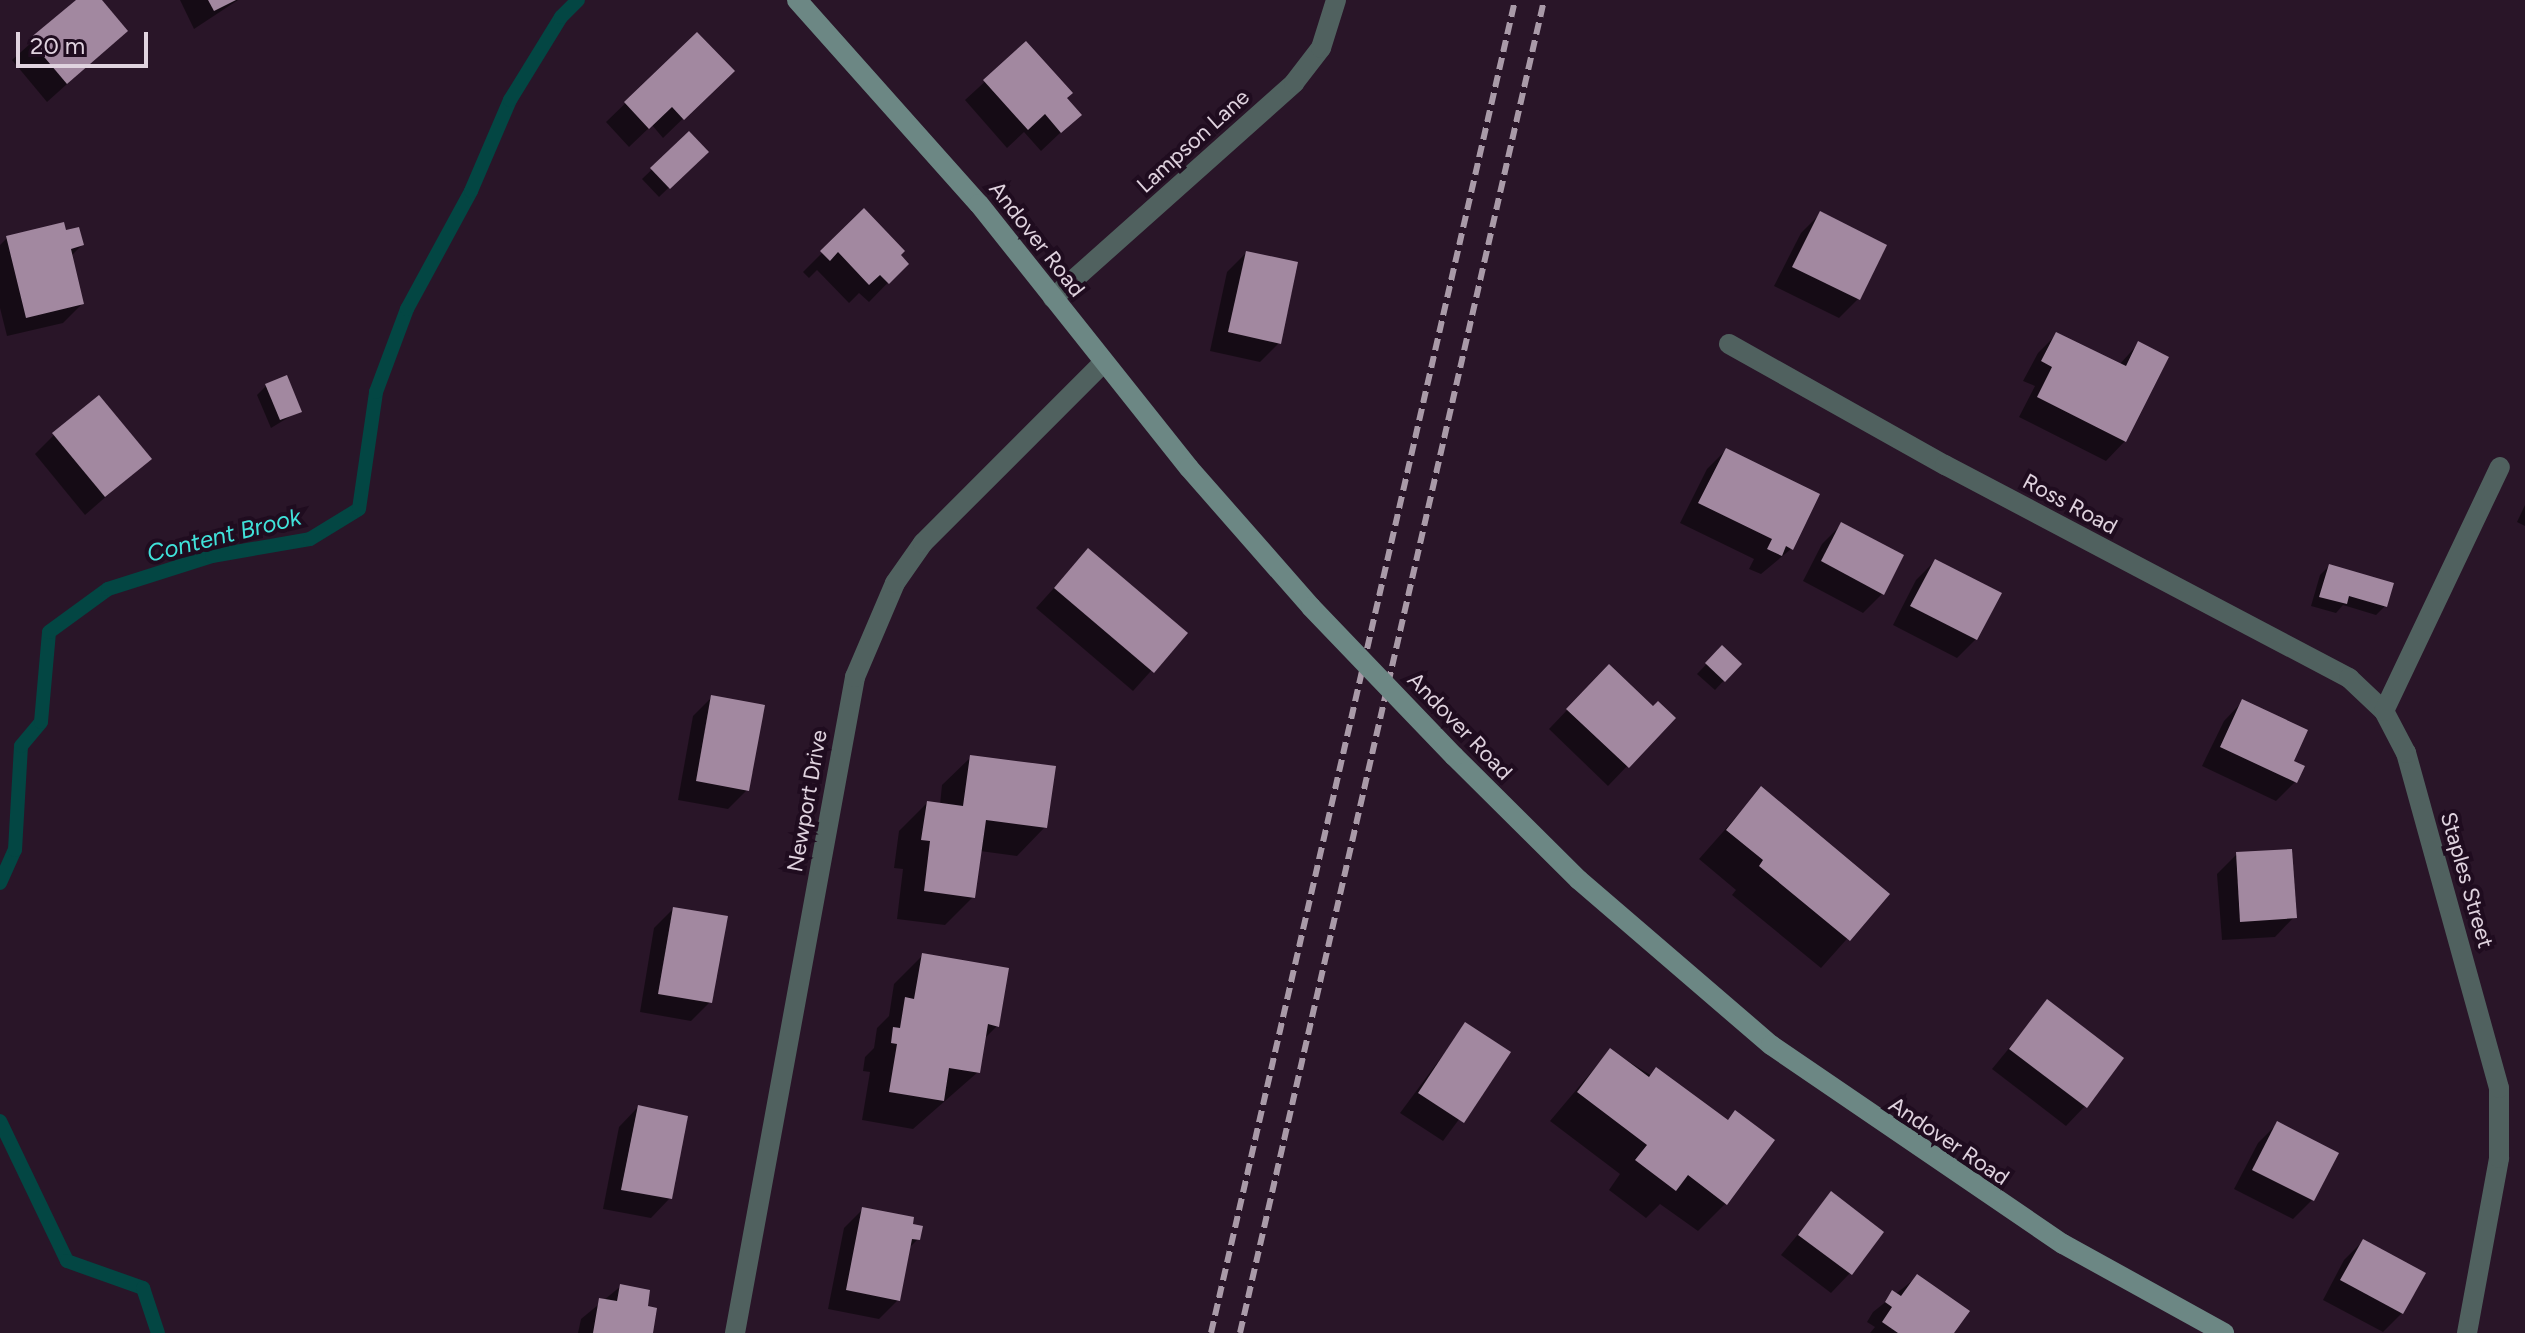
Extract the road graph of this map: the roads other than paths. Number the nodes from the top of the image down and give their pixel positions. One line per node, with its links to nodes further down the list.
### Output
1 (797, 0): 3 (main road, Andover Road)
2 (1336, 0): 3 (street, Lampson Lane)
3 (1053, 298): 5 (main road, Andover Road)
4 (1729, 344): 7 (street, Ross Road)
5 (1103, 363): 8 (street, Newport Drive); 9 (main road, Andover Road, bridge)
6 (2500, 467): 7 (street)
7 (2384, 711): 10 (street, Staples Street)
8 (735, 1333)
9 (2224, 1333)
10 (2467, 1333)

